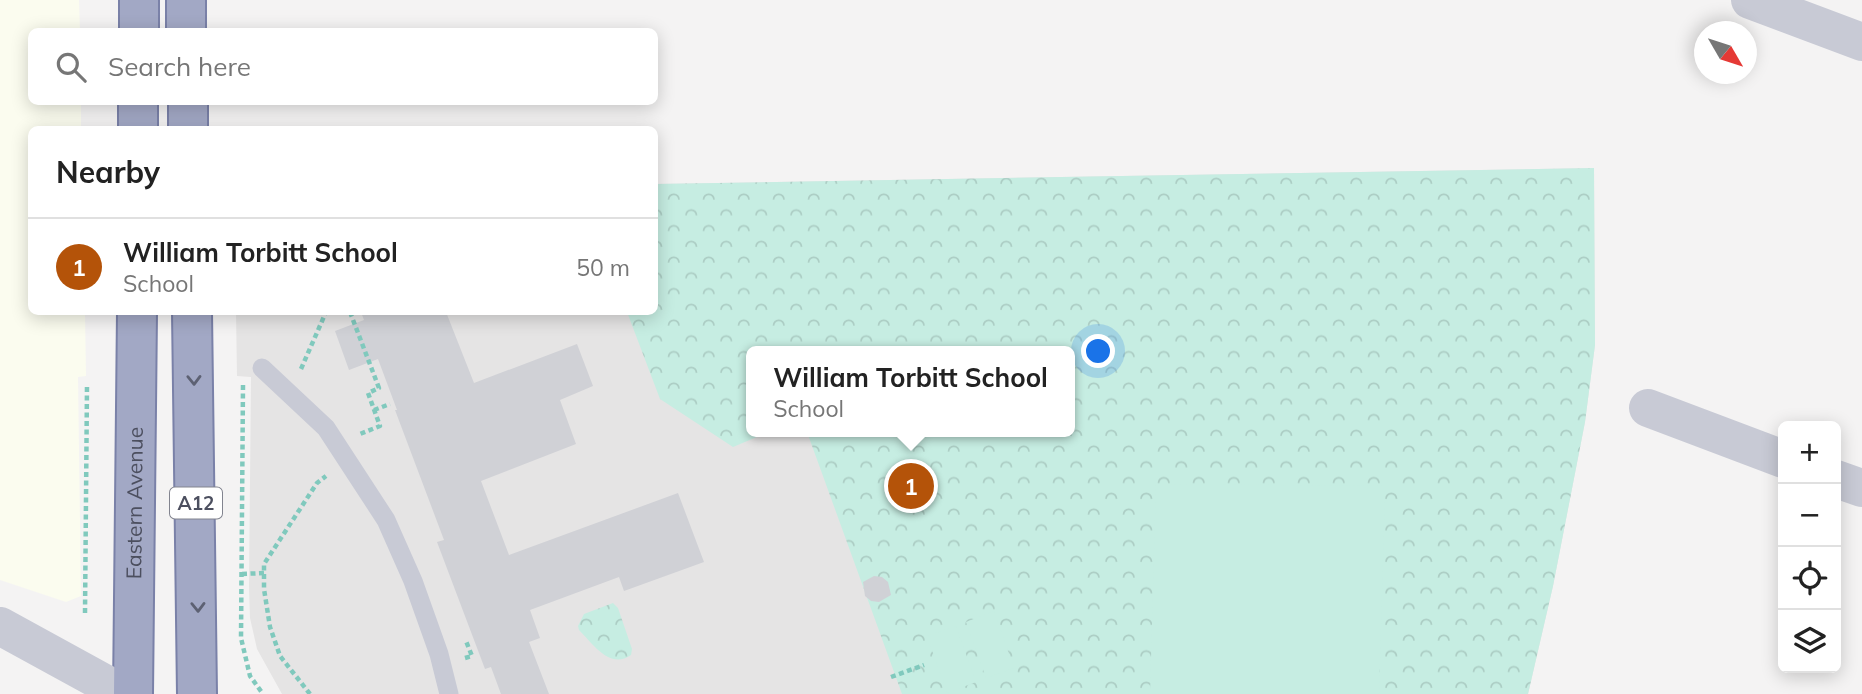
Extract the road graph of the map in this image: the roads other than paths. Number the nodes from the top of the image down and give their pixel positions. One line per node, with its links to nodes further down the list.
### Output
1 (139, 0): 5 (highway)
2 (186, 0): 6 (highway)
3 (1751, 0): 4 (street)
4 (1816, 11): 7 (street)
5 (139, 28)
6 (186, 28)
7 (1862, 42)
8 (138, 105): 10 (highway)
9 (188, 105): 11 (highway)
10 (138, 126)
11 (188, 126)
12 (136, 315): 21 (highway, Eastern Avenue)
13 (192, 315): 22 (highway, A12, one-way to 22)
14 (262, 368): 23 (lane)
15 (1648, 408): 16 (street)
16 (1778, 457)
17 (1841, 481): 18 (street)
18 (1862, 488)
19 (0, 626): 20 (street)
20 (124, 694)
21 (133, 694)
22 (197, 694)
23 (449, 694)

